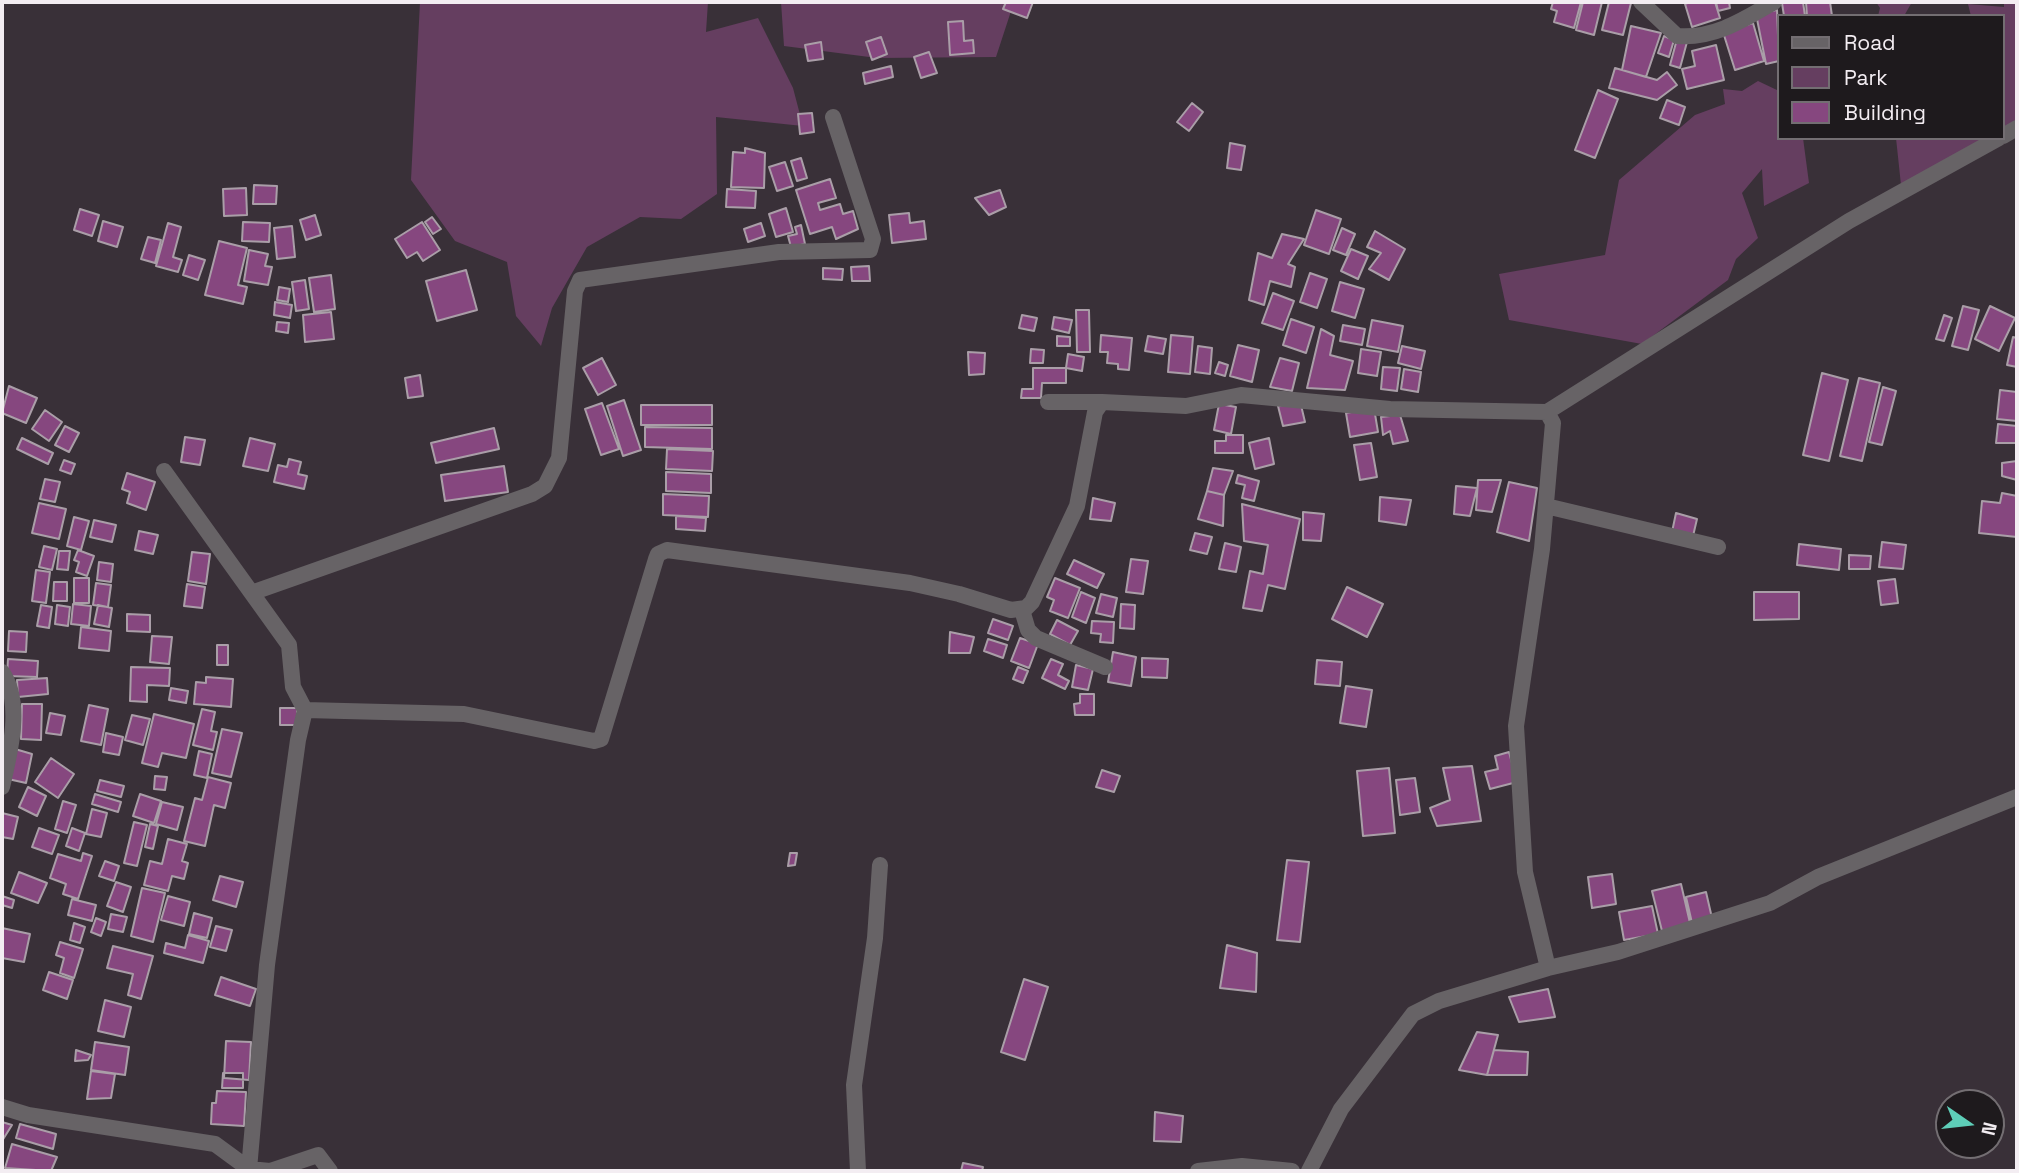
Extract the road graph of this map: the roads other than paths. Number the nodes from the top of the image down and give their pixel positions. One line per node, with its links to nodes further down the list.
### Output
1 (1641, 2): 2 (street)
2 (1774, 2)
3 (833, 117): 11 (street)
4 (1996, 140): 7 (street)
5 (1048, 402): 6 (street)
6 (1101, 402): 7 (street); 12 (street)
7 (1547, 412): 9 (street)
8 (164, 471): 11 (street)
9 (1546, 506): 10 (street); 19 (street)
10 (1718, 547)
11 (254, 593): 15 (street)
12 (1021, 610): 13 (street); 15 (street)
13 (1105, 667)
14 (2, 672): 16 (street)
15 (305, 710): 21 (street)
16 (2, 787)
17 (2017, 797): 19 (street)
18 (880, 865): 24 (street)
19 (1548, 968): 27 (street)
20 (2, 1107): 21 (street)
21 (249, 1169): 22 (street)
22 (270, 1171): 23 (street)
23 (330, 1171)
24 (858, 1171)
25 (1198, 1171): 26 (street)
26 (1292, 1171)
27 (1309, 1171)

